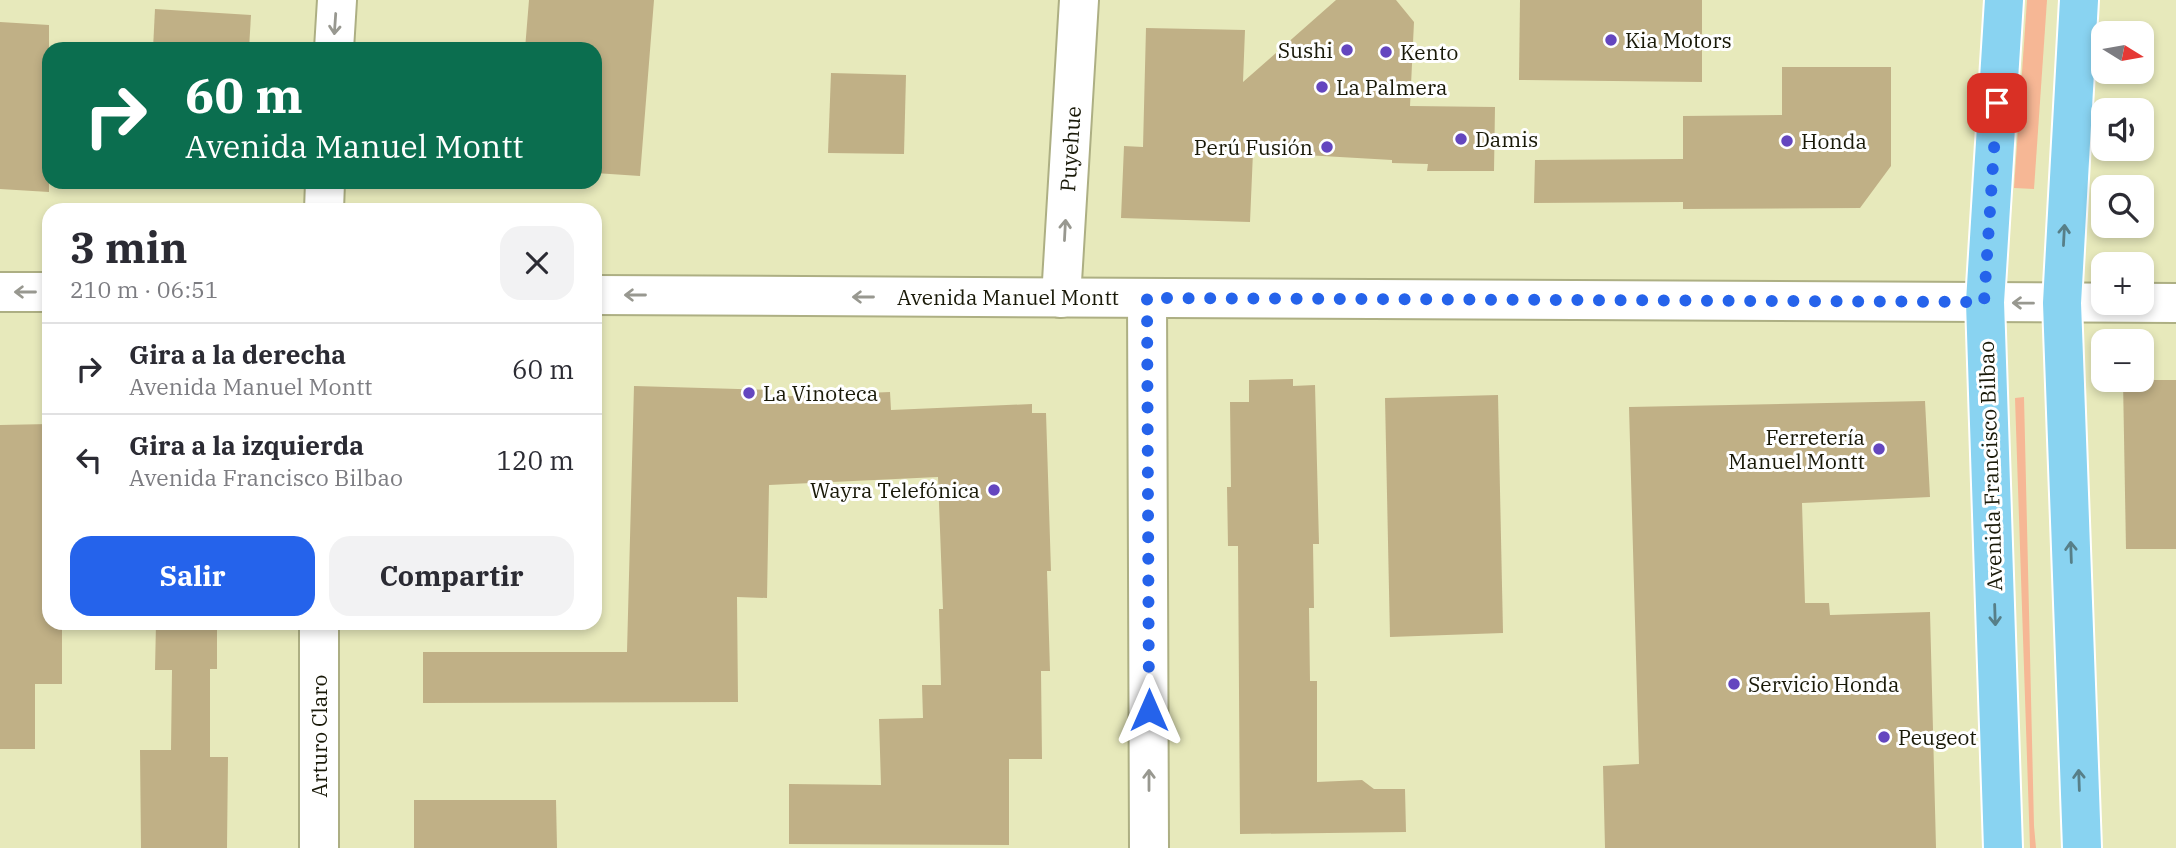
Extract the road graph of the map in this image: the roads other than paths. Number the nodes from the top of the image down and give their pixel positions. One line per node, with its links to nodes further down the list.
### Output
1 (337, 0): 5 (main road, one-way to 5)
2 (1079, 0): 9 (main road, Puyehue, one-way to 2)
3 (2004, 0): 11 (main road, Avenida Francisco Bilbao)
4 (2079, 0): 12 (main road, one-way to 4)
5 (334, 42)
6 (0, 292): 7 (main road, one-way to 6)
7 (42, 292)
8 (602, 295): 9 (main road, Avenida Manuel Montt, one-way to 8)
9 (1061, 298): 10 (main road, Avenida Manuel Montt)
10 (1147, 298): 11 (main road, Avenida Manuel Montt); 16 (main road, one-way to 10)
11 (1984, 302): 12 (main road, Avenida Manuel Montt, one-way to 11); 17 (main road, Avenida Francisco Bilbao, one-way to 17)
12 (2062, 303): 13 (main road, Avenida Manuel Montt); 18 (main road, one-way to 12)
13 (2176, 303)
14 (319, 630): 15 (main road, Arturo Claro)
15 (319, 848)
16 (1149, 848)
17 (2003, 848)
18 (2082, 848)

